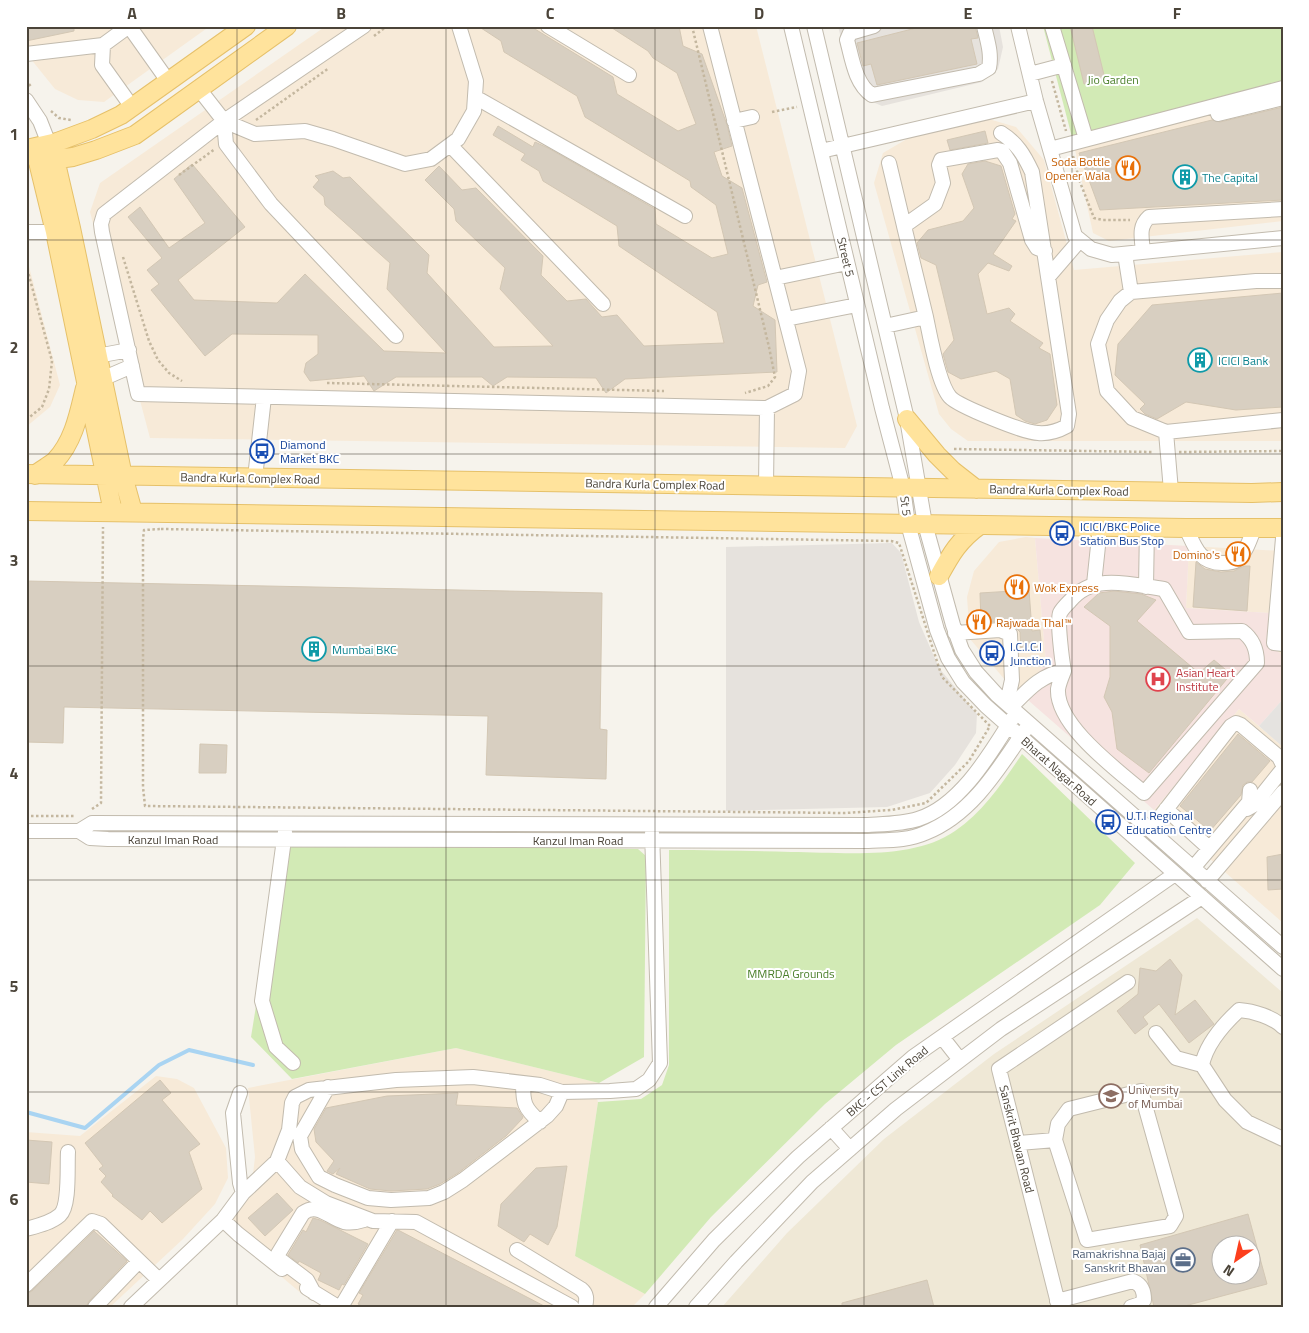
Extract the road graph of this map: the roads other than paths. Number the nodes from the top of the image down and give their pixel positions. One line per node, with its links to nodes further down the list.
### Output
1 (129, 26): 14 (street); 19 (street)
2 (246, 26): 19 (main road)
3 (287, 26): 21 (main road)
4 (364, 26): 28 (street)
5 (459, 26): 22 (street)
6 (548, 26): 17 (street)
7 (710, 26): 29 (street)
8 (792, 26): 36 (street, Street 5)
9 (814, 26): 33 (street, Street 5)
10 (874, 26): 11 (street)
11 (984, 26)
12 (1018, 26): 18 (street)
13 (1052, 26): 16 (street)
14 (103, 45): 15 (street); 26 (street)
15 (26, 54)
16 (1064, 65): 18 (street); 31 (street)
17 (629, 74)
18 (1030, 74): 25 (street)
19 (168, 81): 26 (main road)
20 (1283, 88): 31 (street)
21 (199, 89): 28 (street); 35 (main road)
22 (474, 97): 32 (street); 40 (street)
23 (1283, 98): 34 (street)
24 (26, 100): 35 (street)
25 (1036, 101): 33 (street); 37 (street)
26 (132, 107): 35 (main road)
27 (752, 117): 29 (street)
28 (224, 121): 32 (street); 59 (street); 60 (street)
29 (734, 121): 51 (street)
30 (1000, 134): 46 (street)
31 (1086, 139): 34 (street)
32 (450, 145): 54 (street)
33 (842, 146): 36 (street); 58 (street, Street 5)
34 (1070, 147): 37 (street)
35 (40, 150): 42 (main road)
36 (821, 151): 49 (street, Street 5)
37 (1051, 152): 45 (street)
38 (889, 163): 41 (street)
39 (1283, 209): 47 (street)
40 (685, 216)
41 (904, 226): 46 (street); 56 (street)
42 (63, 230): 43 (street); 61 (main road); 63 (main road)
43 (26, 232)
44 (1283, 238): 47 (street)
45 (1080, 240): 48 (street); 50 (street)
46 (1046, 252): 50 (street)
47 (1143, 252): 48 (street)
48 (1125, 254): 53 (street)
49 (847, 263): 51 (street); 55 (street, Street 5)
50 (1049, 276): 56 (street)
51 (775, 278): 57 (street)
52 (1283, 281): 53 (street)
53 (1131, 292): 68 (street)
54 (603, 304)
55 (857, 305): 57 (street); 73 (street, Street 5)
56 (926, 317): 58 (street)
57 (786, 319): 65 (street)
58 (885, 326): 66 (street, Street 5)
59 (396, 336)
60 (129, 350): 61 (street); 62 (street)
61 (97, 356): 63 (main road)
62 (132, 366): 63 (street); 64 (street)
63 (94, 381): 69 (main road); 70 (main road)
64 (264, 397): 65 (street); 71 (street)
65 (767, 408): 72 (street)
66 (907, 419): 73 (street, Street 5); 74 (main road)
67 (1283, 420): 68 (street)
68 (1166, 432): 75 (street)
69 (31, 474): 70 (main road, Bandra Kurla Complex Road)
70 (114, 476): 71 (main road, Bandra Kurla Complex Road); 78 (main road); 79 (main road)
71 (255, 478): 72 (main road, Bandra Kurla Complex Road)
72 (766, 486): 73 (main road, Bandra Kurla Complex Road)
73 (912, 488): 74 (main road, Bandra Kurla Complex Road); 80 (street, St 5)
74 (976, 489): 75 (main road, Bandra Kurla Complex Road)
75 (1171, 491): 76 (main road, Bandra Kurla Complex Road)
76 (1283, 492)
77 (26, 510): 79 (main road)
78 (133, 512): 79 (main road); 80 (main road)
79 (108, 517)
80 (917, 524): 81 (main road); 88 (street, Bharat Nagar Road); 96 (street, Bharat Nagar Road)
81 (980, 525): 82 (main road); 88 (main road)
82 (1100, 527): 83 (main road); 89 (street)
83 (1147, 527): 84 (main road); 90 (street)
84 (1186, 528): 86 (main road); 86 (street)
85 (1283, 528): 86 (main road)
86 (1254, 529)
87 (1283, 538): 92 (street)
88 (939, 576): 91 (street, Bharat Nagar Road)
89 (1094, 584): 90 (street); 93 (street)
90 (1146, 587): 103 (street)
91 (956, 633): 94 (street, Bharat Nagar Road); 94 (street)
92 (1283, 644)
93 (1064, 671): 94 (street); 98 (street)
94 (1012, 708): 95 (street, Bharat Nagar Road); 96 (street, Kanzul Iman Road)
95 (1029, 723): 97 (street, Kanzul Iman Road); 99 (street, Bharat Nagar Road)
96 (1008, 726): 97 (street, Bharat Nagar Road); 108 (street, Kanzul Iman Road)
97 (1020, 737): 113 (street, Kanzul Iman Road); 116 (street, Bharat Nagar Road)
98 (1088, 744): 99 (street); 103 (street)
99 (1072, 761): 105 (street, Bharat Nagar Road)
100 (1283, 765): 104 (street); 106 (street)
101 (1250, 790): 106 (street)
102 (1283, 792): 117 (street)
103 (1144, 793): 105 (street)
104 (1166, 809): 109 (street); 114 (street)
105 (1128, 811): 109 (street, Bharat Nagar Road)
106 (1240, 812): 114 (street)
107 (285, 823): 108 (street, Kanzul Iman Road); 111 (street, Kanzul Iman Road); 112 (street)
108 (652, 824): 113 (street)
109 (1150, 830): 115 (street, Bharat Nagar Road)
110 (26, 831): 111 (street, Kanzul Iman Road)
111 (79, 831): 112 (street, Kanzul Iman Road)
112 (285, 839): 113 (street, Kanzul Iman Road); 126 (street)
113 (652, 840): 130 (street)
114 (1210, 848): 115 (street)
115 (1193, 868): 117 (street, Bharat Nagar Road)
116 (1175, 874): 118 (street, Bharat Nagar Road); 124 (street, BKC - CST Link Road)
117 (1207, 880): 119 (street, Bharat Nagar Road)
118 (1202, 897): 120 (street, Bharat Nagar Road); 125 (street)
119 (1283, 947)
120 (1283, 969)
121 (1128, 982): 136 (street, Sanskrit Bhavan Road)
122 (1283, 1027): 127 (street)
123 (1156, 1032): 127 (street)
124 (942, 1037): 125 (street); 133 (street, BKC - CST Link Road)
125 (960, 1060): 137 (street)
126 (293, 1063)
127 (1202, 1065): 134 (street)
128 (523, 1083): 129 (street); 130 (street); 132 (street)
129 (328, 1087): 132 (street); 139 (street)
130 (562, 1092): 132 (street)
131 (240, 1093): 140 (street)
132 (540, 1122)
133 (831, 1128): 137 (street); 156 (street, BKC - CST Link Road)
134 (1283, 1139)
135 (1055, 1140): 135 (street); 136 (street)
136 (1019, 1144): 150 (street, Sanskrit Bhavan Road)
137 (850, 1149): 157 (street)
138 (68, 1152): 144 (street)
139 (277, 1162): 140 (street); 142 (street)
140 (243, 1194): 141 (street)
141 (224, 1220): 147 (street); 149 (street)
142 (367, 1220): 143 (street); 149 (street)
143 (392, 1220): 153 (street); 154 (street)
144 (26, 1229)
145 (517, 1250): 155 (street)
146 (139, 1261): 147 (street); 148 (street); 151 (street)
147 (159, 1280): 152 (street)
148 (26, 1285)
149 (314, 1293): 153 (street)
150 (1058, 1304): 158 (street, Sanskrit Bhavan Road)
151 (95, 1307)
152 (131, 1307)
153 (340, 1307)
154 (572, 1307)
155 (585, 1307)
156 (656, 1307)
157 (696, 1307)
158 (1131, 1307)

